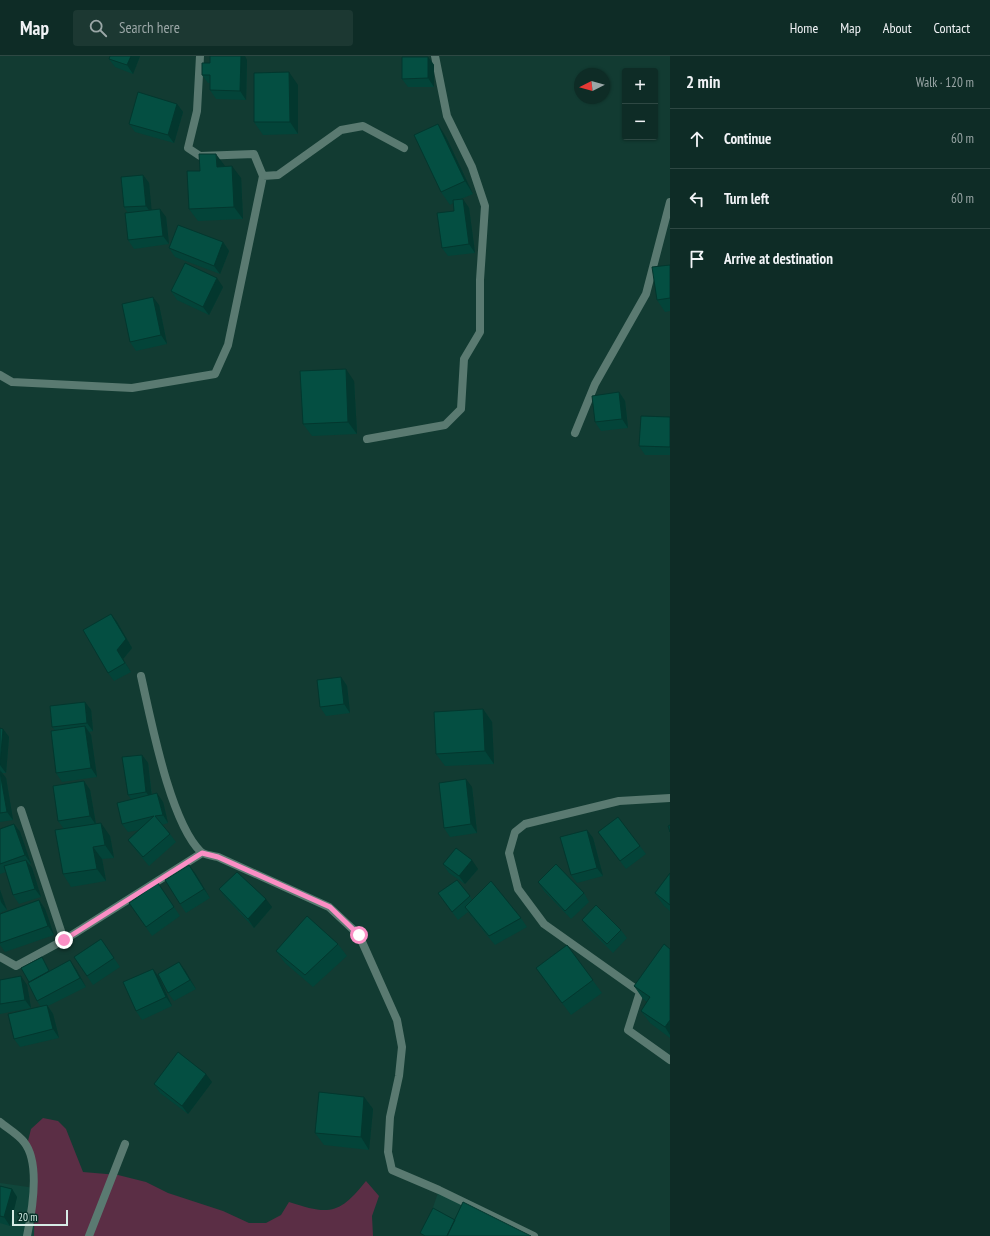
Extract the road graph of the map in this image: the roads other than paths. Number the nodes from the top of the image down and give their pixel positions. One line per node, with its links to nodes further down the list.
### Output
1 (200, 56): 4 (street)
2 (435, 56): 8 (street)
3 (404, 148): 4 (street)
4 (263, 176): 6 (street)
5 (670, 202): 7 (street)
6 (0, 376)
7 (574, 433)
8 (367, 439)
9 (140, 676): 12 (street)
10 (670, 798): 15 (street)
11 (21, 810): 13 (street)
12 (202, 853): 13 (street); 20 (street)
13 (64, 940): 14 (street)
14 (0, 957)
15 (670, 1060)
16 (0, 1122): 18 (street)
17 (125, 1144): 19 (street)
18 (27, 1236)
19 (89, 1236)
20 (534, 1236)

